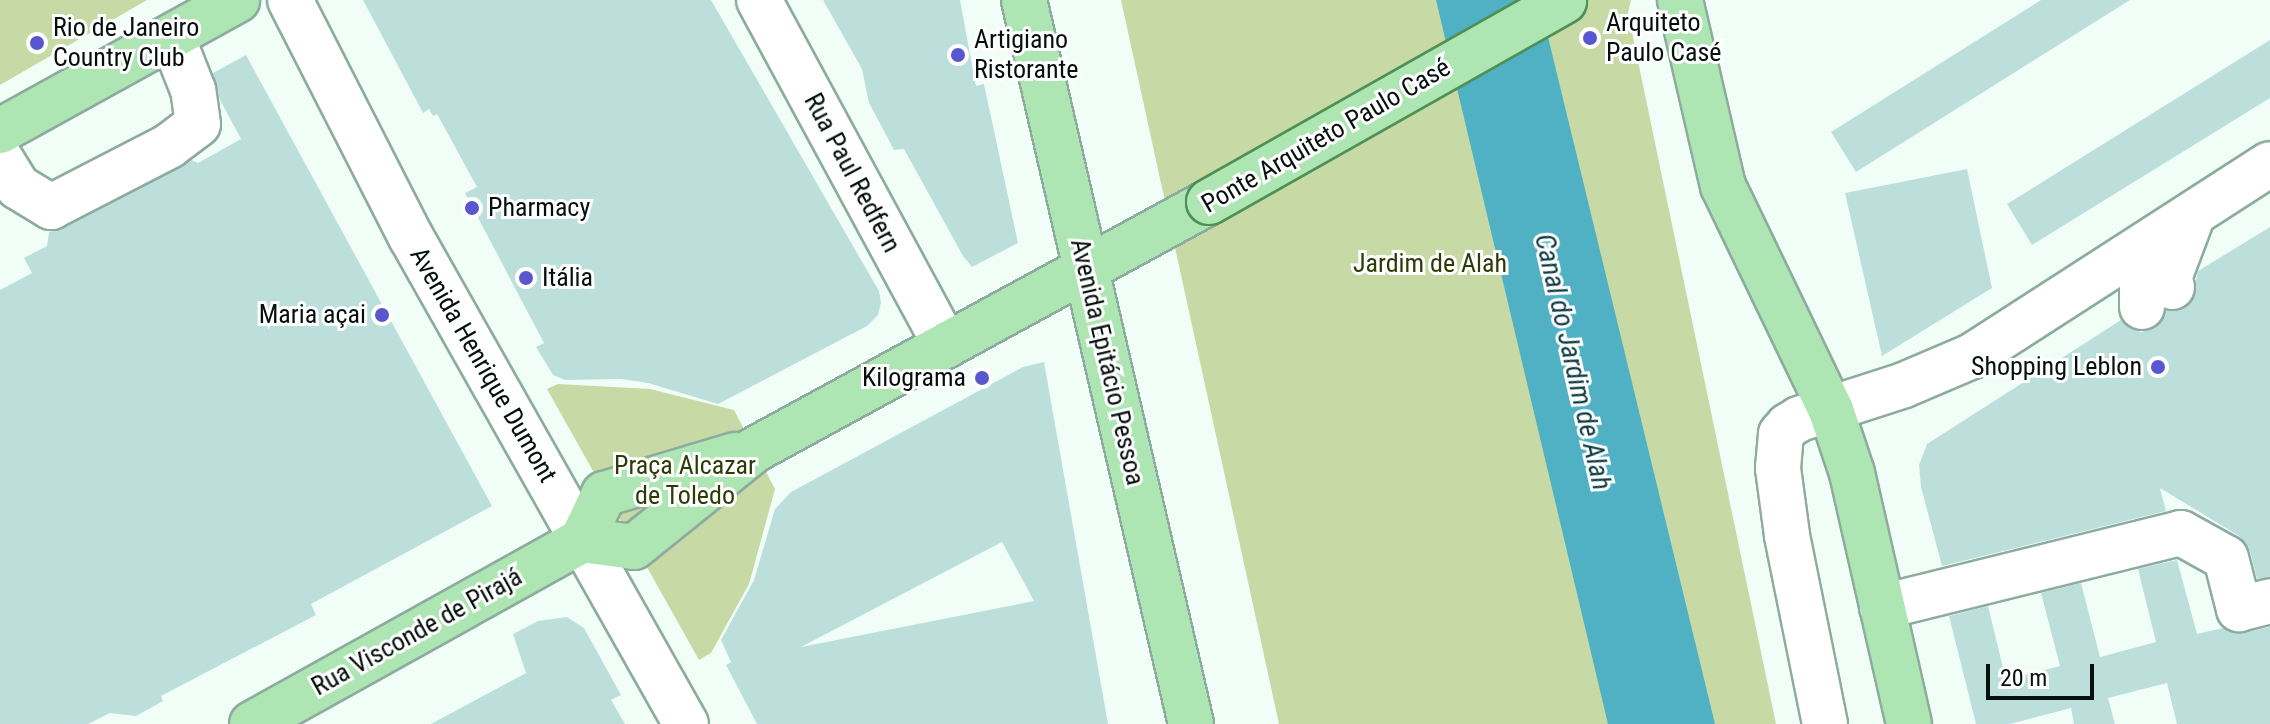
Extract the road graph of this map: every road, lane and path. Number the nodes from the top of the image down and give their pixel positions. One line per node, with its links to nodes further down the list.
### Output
1 (237, 0): 7 (main road)
2 (290, 0): 16 (street, Avenida Henrique Dumont)
3 (759, 0): 14 (street, Rua Paul Redfern)
4 (1024, 0): 12 (main road, Avenida Epitácio Pessoa)
5 (1565, 0): 12 (main road, Ponte Arquiteto Paulo Casé, bridge)
6 (1680, 0): 15 (main road)
7 (172, 37): 8 (main road); 9 (street)
8 (0, 131)
9 (0, 158)
10 (2270, 164): 11 (street)
11 (2175, 226): 13 (street); 15 (street)
12 (1085, 270): 14 (main road); 21 (main road, Avenida Epitácio Pessoa)
13 (2157, 297)
14 (946, 346): 16 (main road)
15 (1831, 410): 18 (main road); 22 (street)
16 (582, 540): 19 (main road, Rua Visconde de Pirajá); 20 (street, Avenida Henrique Dumont)
17 (2270, 601): 18 (street)
18 (1882, 607): 23 (main road)
19 (252, 724)
20 (686, 724)
21 (1191, 724)
22 (1825, 724)
23 (1909, 724)

